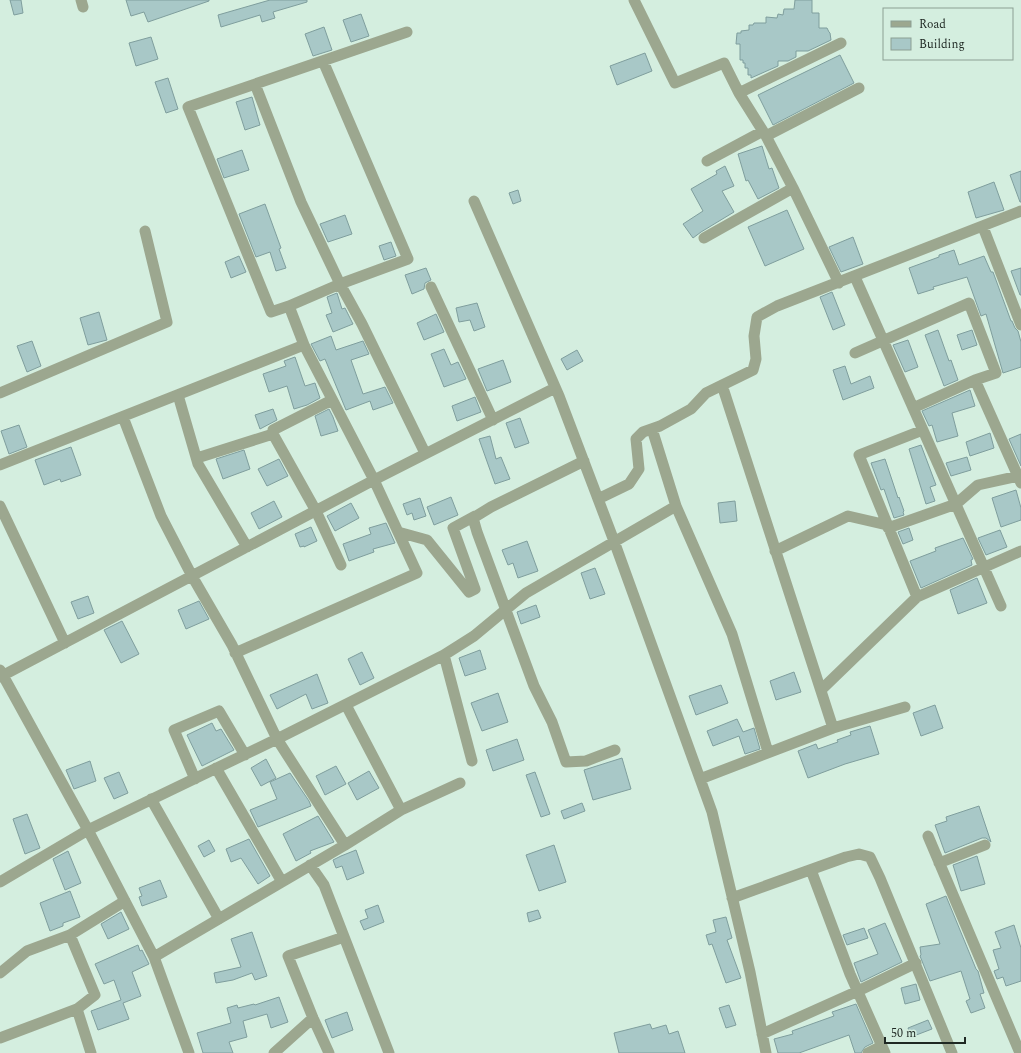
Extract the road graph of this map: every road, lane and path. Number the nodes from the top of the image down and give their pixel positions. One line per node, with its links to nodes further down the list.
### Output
1 (634, 0): 7 (street)
2 (407, 32): 4 (street)
3 (841, 43): 7 (street)
4 (323, 61): 5 (street); 18 (street)
5 (255, 84): 18 (street); 20 (street)
6 (859, 88): 8 (street)
7 (739, 93): 8 (street)
8 (764, 133): 9 (street); 10 (street)
9 (707, 161)
10 (793, 188): 15 (street); 17 (street)
11 (474, 200): 27 (street)
12 (1021, 211): 13 (street)
13 (983, 227): 16 (street); 21 (street)
14 (145, 231): 28 (street)
15 (704, 238)
16 (855, 277): 17 (street); 22 (street)
17 (839, 283): 26 (street)
18 (340, 284): 20 (street); 37 (street)
19 (431, 287): 33 (street)
20 (289, 306): 23 (street)
21 (1021, 325)
22 (883, 341): 24 (street); 25 (street); 31 (street)
23 (304, 345): 29 (street); 30 (street)
24 (855, 353)
25 (976, 380): 31 (street); 42 (street)
26 (722, 384): 34 (street); 53 (street)
27 (555, 388): 33 (street); 39 (street)
28 (0, 393)
29 (178, 395): 32 (street); 38 (street)
30 (332, 400): 36 (street); 41 (street)
31 (913, 408): 35 (street)
32 (123, 417): 40 (street); 57 (street)
33 (493, 420): 37 (street)
34 (652, 429): 43 (street); 46 (street)
35 (923, 430): 44 (street); 49 (street)
36 (273, 434): 38 (street); 47 (street)
37 (425, 453): 41 (street)
38 (196, 458): 52 (street)
39 (584, 461): 43 (street); 48 (street)
40 (0, 465)
41 (374, 480): 47 (street); 50 (street)
42 (1019, 480): 44 (street)
43 (598, 499): 51 (street)
44 (956, 504): 49 (street); 56 (street)
45 (0, 506): 61 (street)
46 (676, 506): 51 (street); 71 (street)
47 (316, 511): 52 (street); 55 (street)
48 (475, 516): 50 (street); 60 (street)
49 (888, 526): 53 (street); 58 (street)
50 (398, 532): 62 (street)
51 (614, 541): 60 (street); 76 (street)
52 (247, 547): 57 (street)
53 (775, 551): 65 (street)
54 (1021, 551): 56 (street)
55 (342, 565)
56 (984, 567): 58 (street); 59 (street)
57 (192, 576): 61 (street); 62 (street)
58 (917, 598): 65 (street)
59 (1002, 606)
60 (505, 610): 63 (street); 70 (street)
61 (65, 643): 64 (street)
62 (235, 653): 69 (street)
63 (444, 655): 66 (street); 73 (street)
64 (1, 674): 80 (street)
65 (821, 690): 68 (street)
66 (346, 705): 69 (street); 79 (street)
67 (905, 707): 68 (street)
68 (833, 728): 71 (street)
69 (277, 739): 72 (street); 82 (street)
70 (615, 750)
71 (768, 752): 76 (street)
72 (244, 755): 74 (street); 75 (street)
73 (472, 761)
74 (216, 768): 75 (street); 88 (street)
75 (195, 778): 78 (street)
76 (700, 779): 89 (street)
77 (460, 783): 79 (street)
78 (151, 800): 80 (street); 91 (street)
79 (401, 810): 82 (street)
80 (88, 830): 87 (street); 90 (street)
81 (928, 836): 84 (street)
82 (346, 845): 85 (street)
83 (985, 845): 84 (street)
84 (939, 863): 111 (street)
85 (310, 865): 88 (street); 93 (street)
86 (811, 870): 89 (street); 95 (street); 97 (street)
87 (0, 882)
88 (282, 882): 91 (street)
89 (732, 898): 100 (street)
90 (125, 901): 92 (street); 94 (street)
91 (219, 919): 94 (street)
92 (70, 935): 96 (street); 98 (street)
93 (344, 937): 99 (street); 107 (street)
94 (154, 957): 104 (street)
95 (916, 963): 97 (street); 110 (street)
96 (0, 973)
97 (858, 991): 100 (street); 102 (street)
98 (77, 1009): 101 (street); 103 (street)
99 (313, 1018): 105 (street); 106 (street)
100 (762, 1034): 108 (street)
101 (0, 1038)
102 (884, 1050): 109 (street)
103 (91, 1053)
104 (189, 1053)
105 (274, 1053)
106 (329, 1053)
107 (389, 1053)
108 (766, 1053)
109 (868, 1053)
110 (952, 1053)
111 (1020, 1053)

